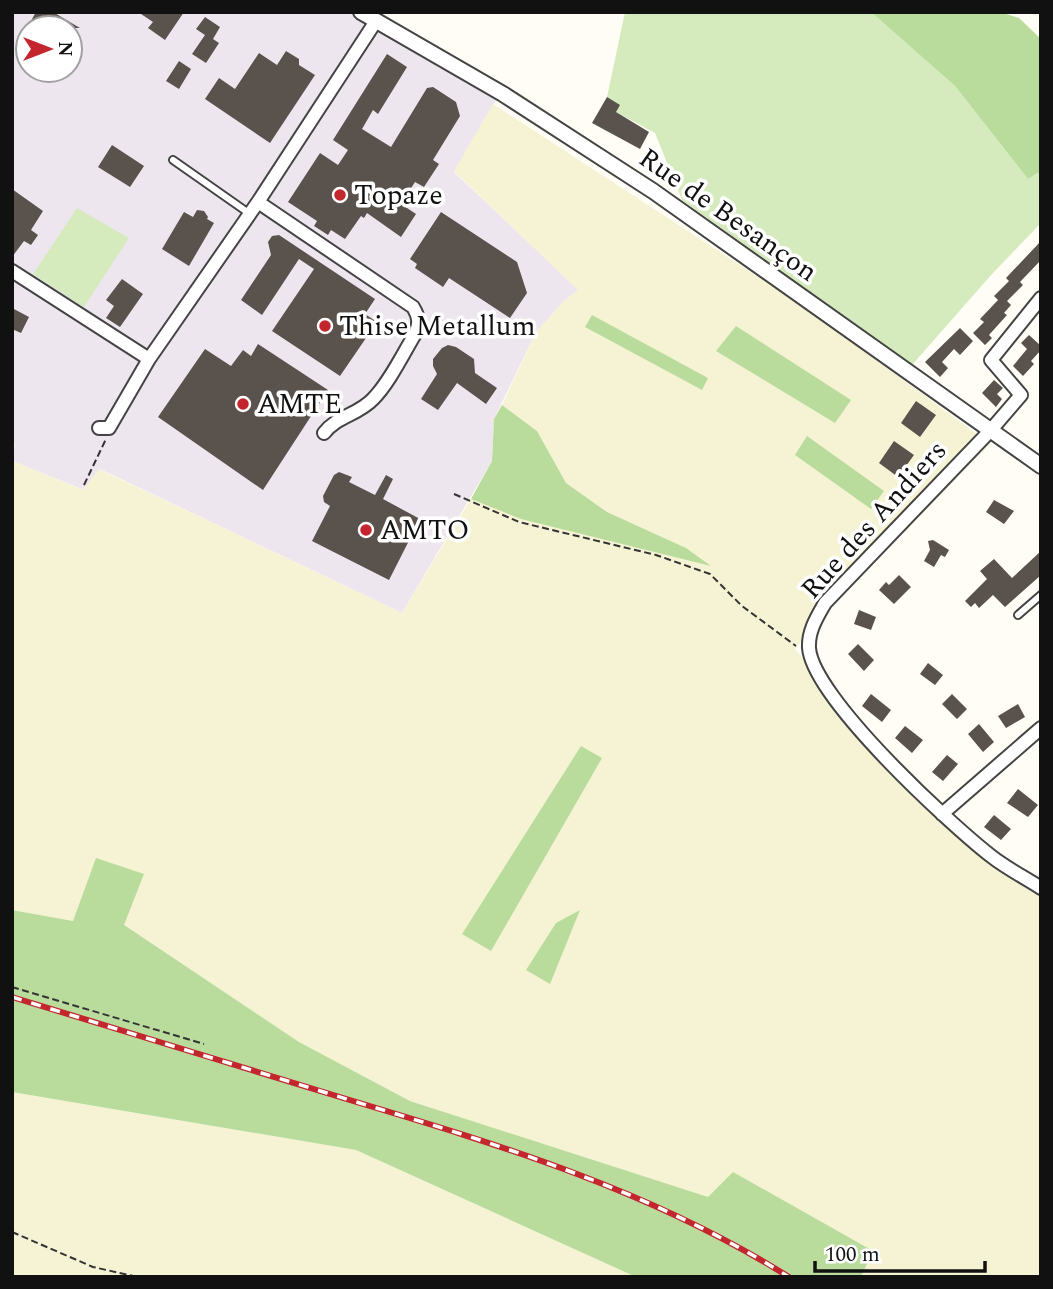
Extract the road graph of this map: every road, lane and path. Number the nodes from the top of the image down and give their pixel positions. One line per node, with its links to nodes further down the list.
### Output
1 (361, 12): 2 (street, Rue de Besançon)
2 (376, 21): 4 (street); 10 (street, Rue de Besançon)
3 (173, 160): 5 (lane)
4 (258, 202): 5 (street); 11 (street)
5 (250, 214): 8 (street)
6 (12, 271): 8 (street)
7 (1041, 298): 10 (street, Rue des Andiers)
8 (144, 357): 9 (street)
9 (104, 428): 13 (path)
10 (990, 431): 12 (street, Rue de Besançon); 17 (street, Rue des Andiers)
11 (324, 433)
12 (1041, 466)
13 (84, 485)
14 (454, 494): 17 (path)
15 (1041, 595): 16 (lane)
16 (1018, 615)
17 (809, 648): 19 (street)
18 (1041, 728): 19 (street)
19 (942, 814): 20 (street)
20 (1041, 888)
21 (12, 988): 22 (path)
22 (204, 1044)
23 (12, 1232): 24 (path)
24 (138, 1277)

